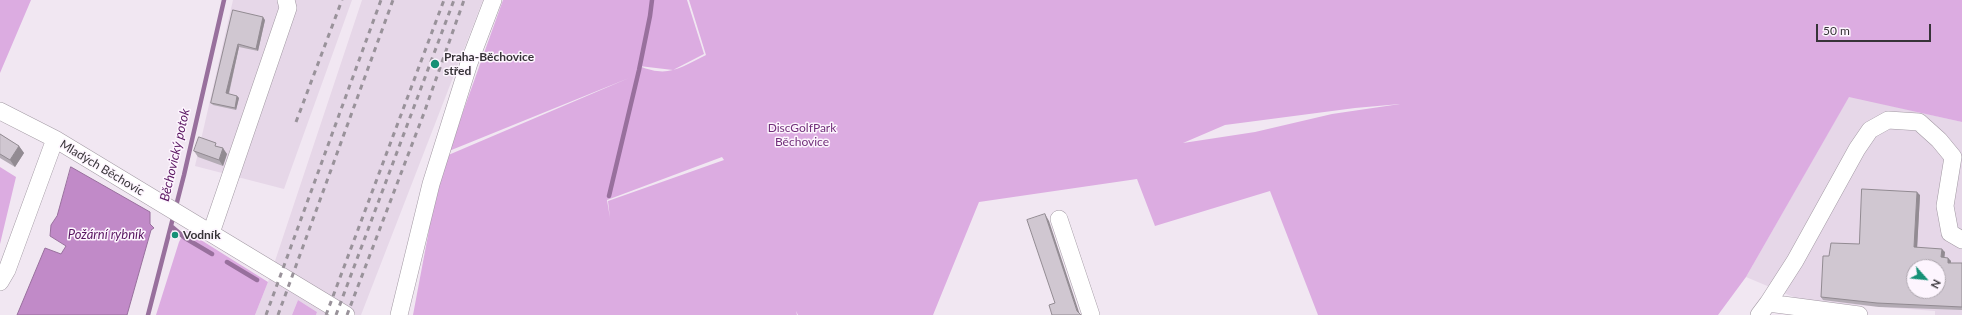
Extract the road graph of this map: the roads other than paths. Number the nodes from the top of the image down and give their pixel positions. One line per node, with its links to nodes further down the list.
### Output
1 (286, 0): 6 (street)
2 (493, 0): 11 (street)
3 (0, 111): 4 (street, Mladých Běchovic)
4 (55, 139): 6 (street, Mladých Běchovic); 8 (street)
5 (1059, 219): 12 (street)
6 (211, 233): 10 (street, Mladých Běchovic)
7 (1962, 240): 9 (street)
8 (0, 282)
9 (1764, 309): 13 (street)
10 (346, 315)
11 (399, 315)
12 (1091, 315)
13 (1859, 315)

